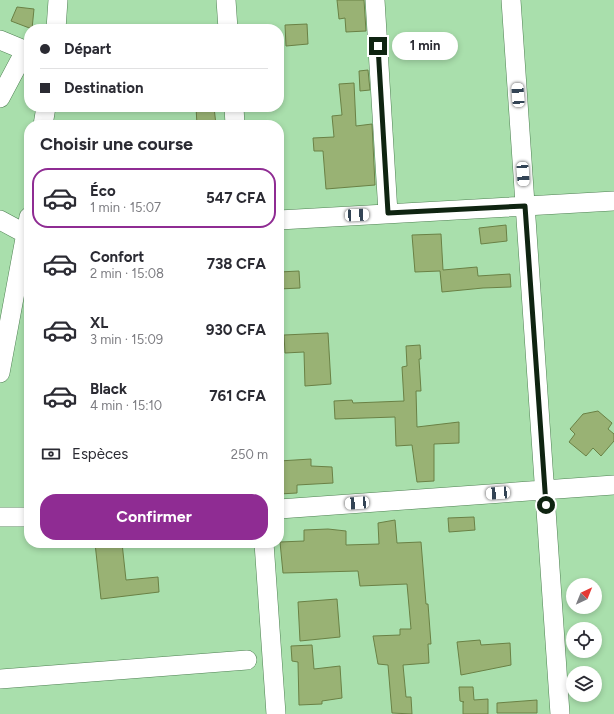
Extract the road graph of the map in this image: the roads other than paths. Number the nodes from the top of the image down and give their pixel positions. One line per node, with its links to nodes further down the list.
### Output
1 (58, 0): 5 (street)
2 (226, 0): 6 (street)
3 (375, 0): 13 (street)
4 (511, 0): 12 (street)
5 (56, 24)
6 (228, 24)
7 (0, 40): 8 (street)
8 (24, 51)
9 (24, 57): 10 (street)
10 (0, 98)
11 (614, 201): 12 (street)
12 (525, 206): 13 (street); 20 (street)
13 (388, 213): 15 (street)
14 (0, 220): 16 (street)
15 (284, 220)
16 (24, 227)
17 (24, 249): 18 (street)
18 (0, 372)
19 (614, 485): 20 (street)
20 (545, 490): 21 (street); 28 (street)
21 (284, 509)
22 (24, 517): 23 (street)
23 (0, 518)
24 (264, 548): 27 (street)
25 (247, 660): 26 (street)
26 (0, 679)
27 (276, 714)
28 (560, 714)

